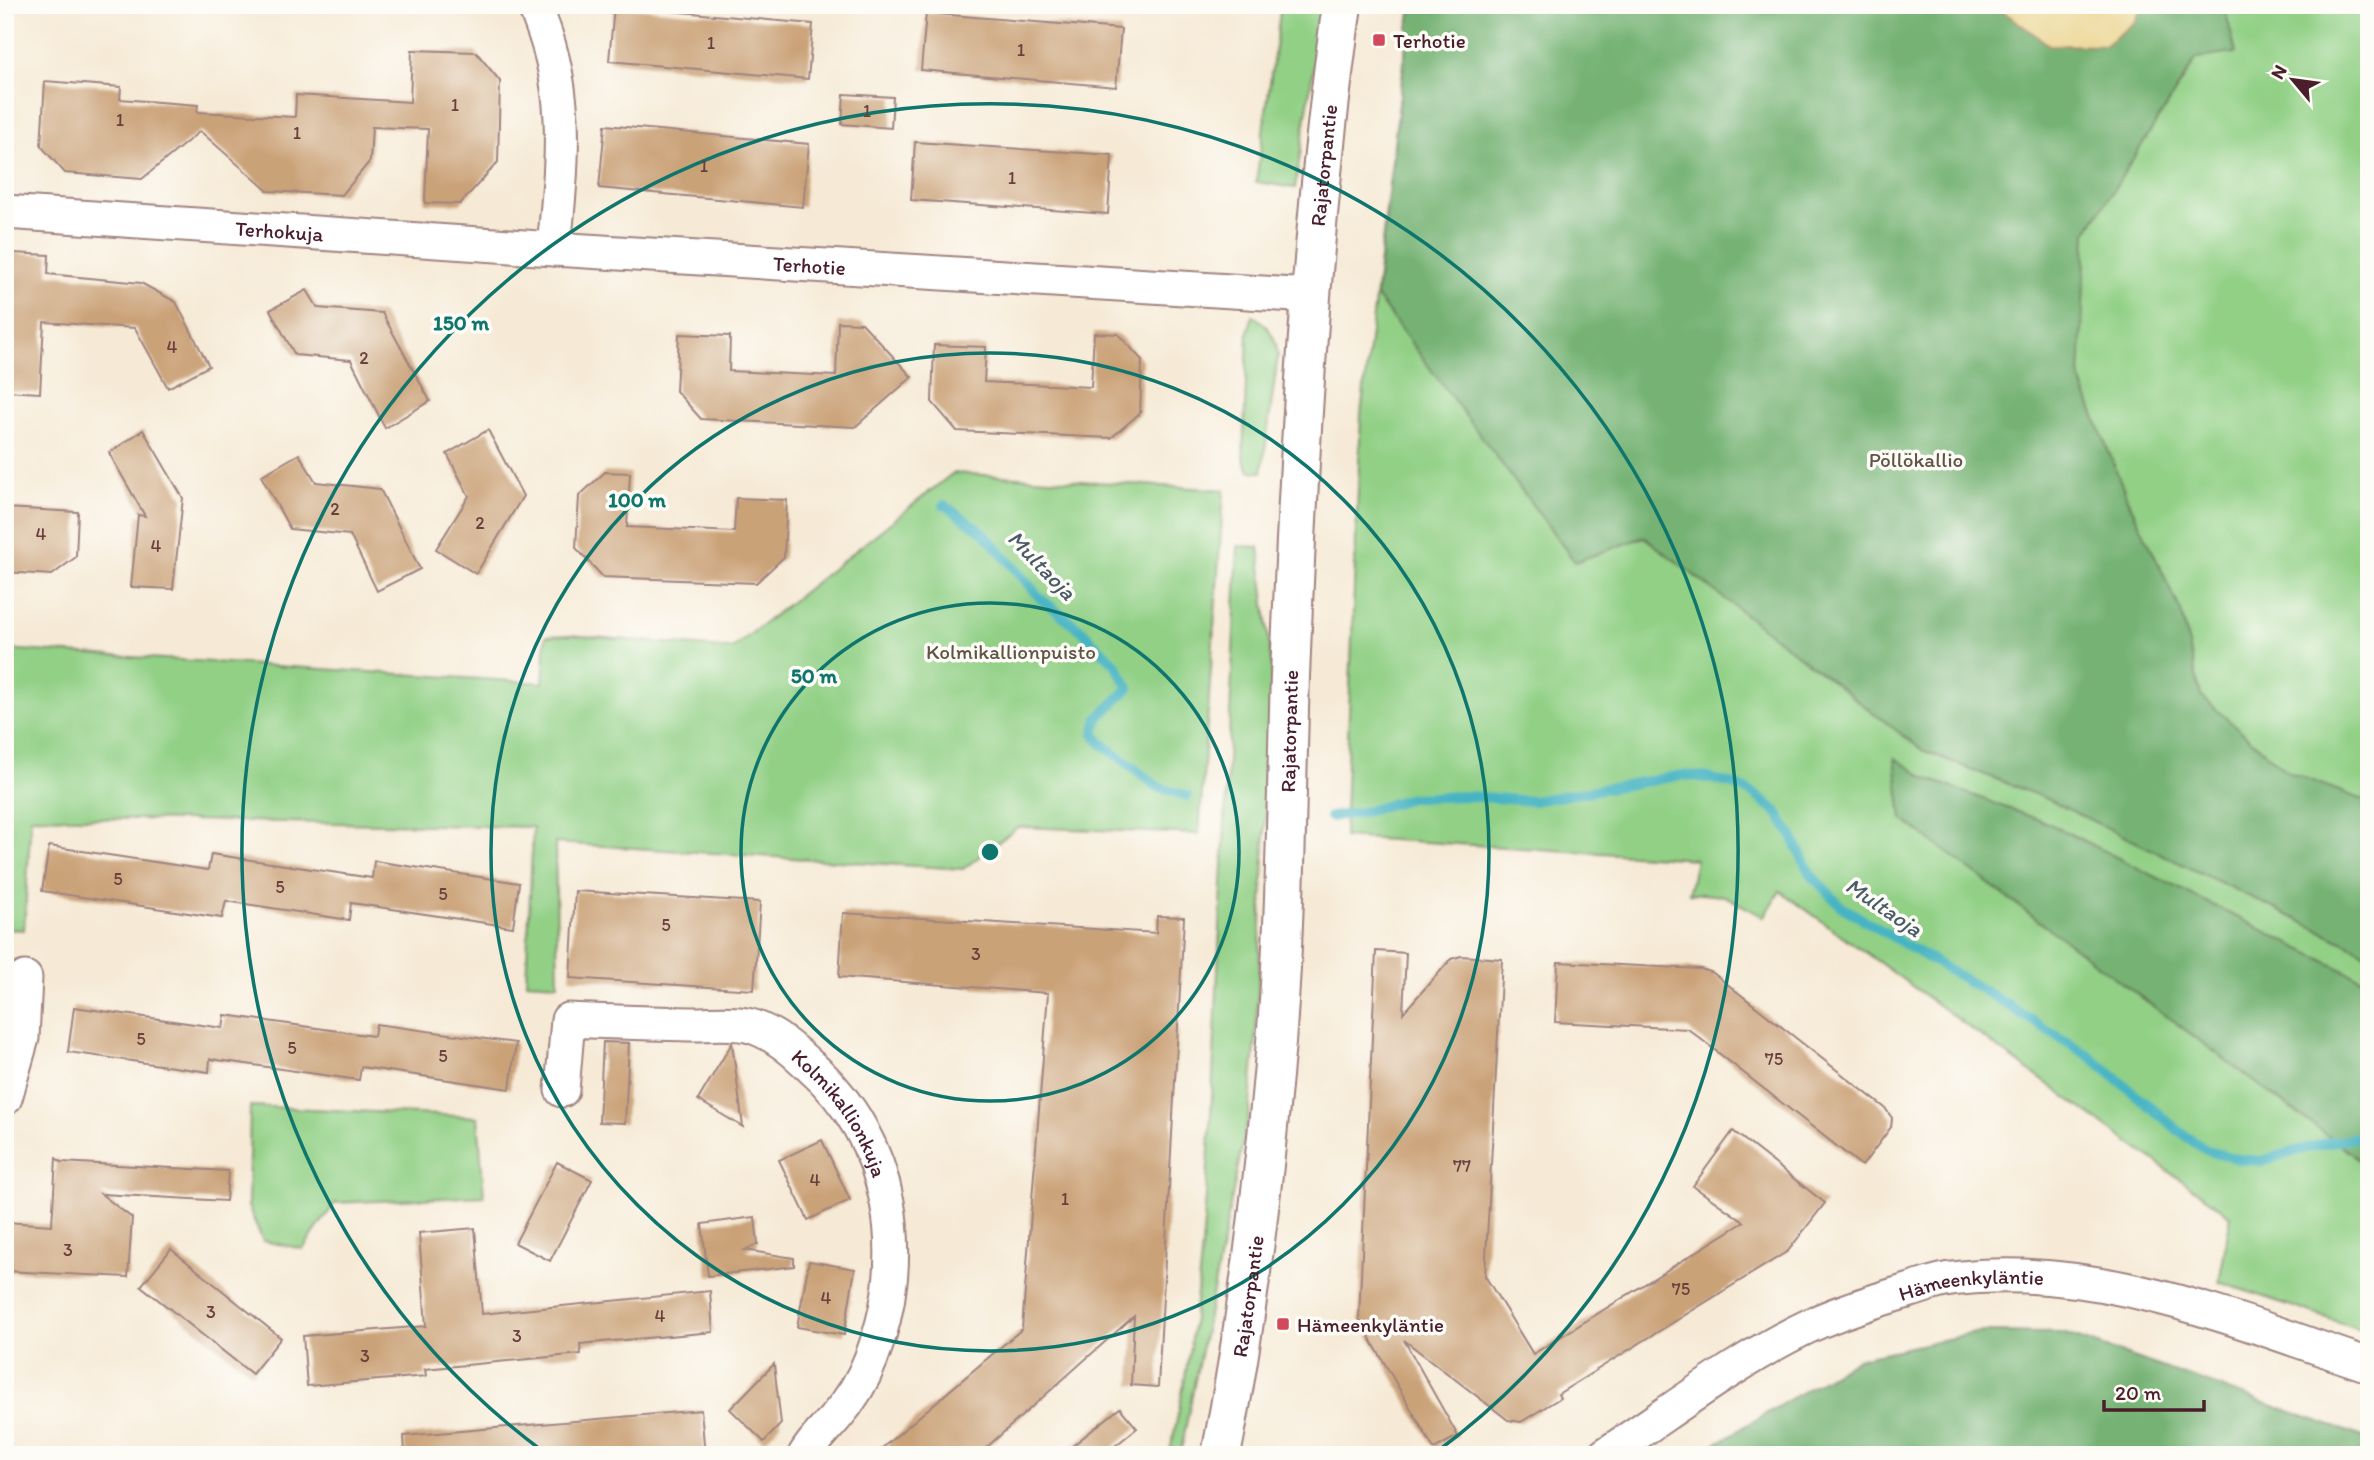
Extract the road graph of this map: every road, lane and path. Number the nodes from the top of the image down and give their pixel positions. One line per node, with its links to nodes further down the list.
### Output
1 (534, 5): 4 (street)
2 (1342, 5): 5 (main road, Rajatorpantie)
3 (5, 212): 4 (street, Terhokuja)
4 (554, 249): 5 (street, Terhotie)
5 (1311, 296): 11 (main road, Rajatorpantie)
6 (25, 978): 8 (street)
7 (562, 1090): 10 (street, Kolmikallionkuja)
8 (5, 1098)
9 (2369, 1364): 12 (street, Hämeenkyläntie)
10 (805, 1455)
11 (1221, 1455)
12 (1605, 1455)

